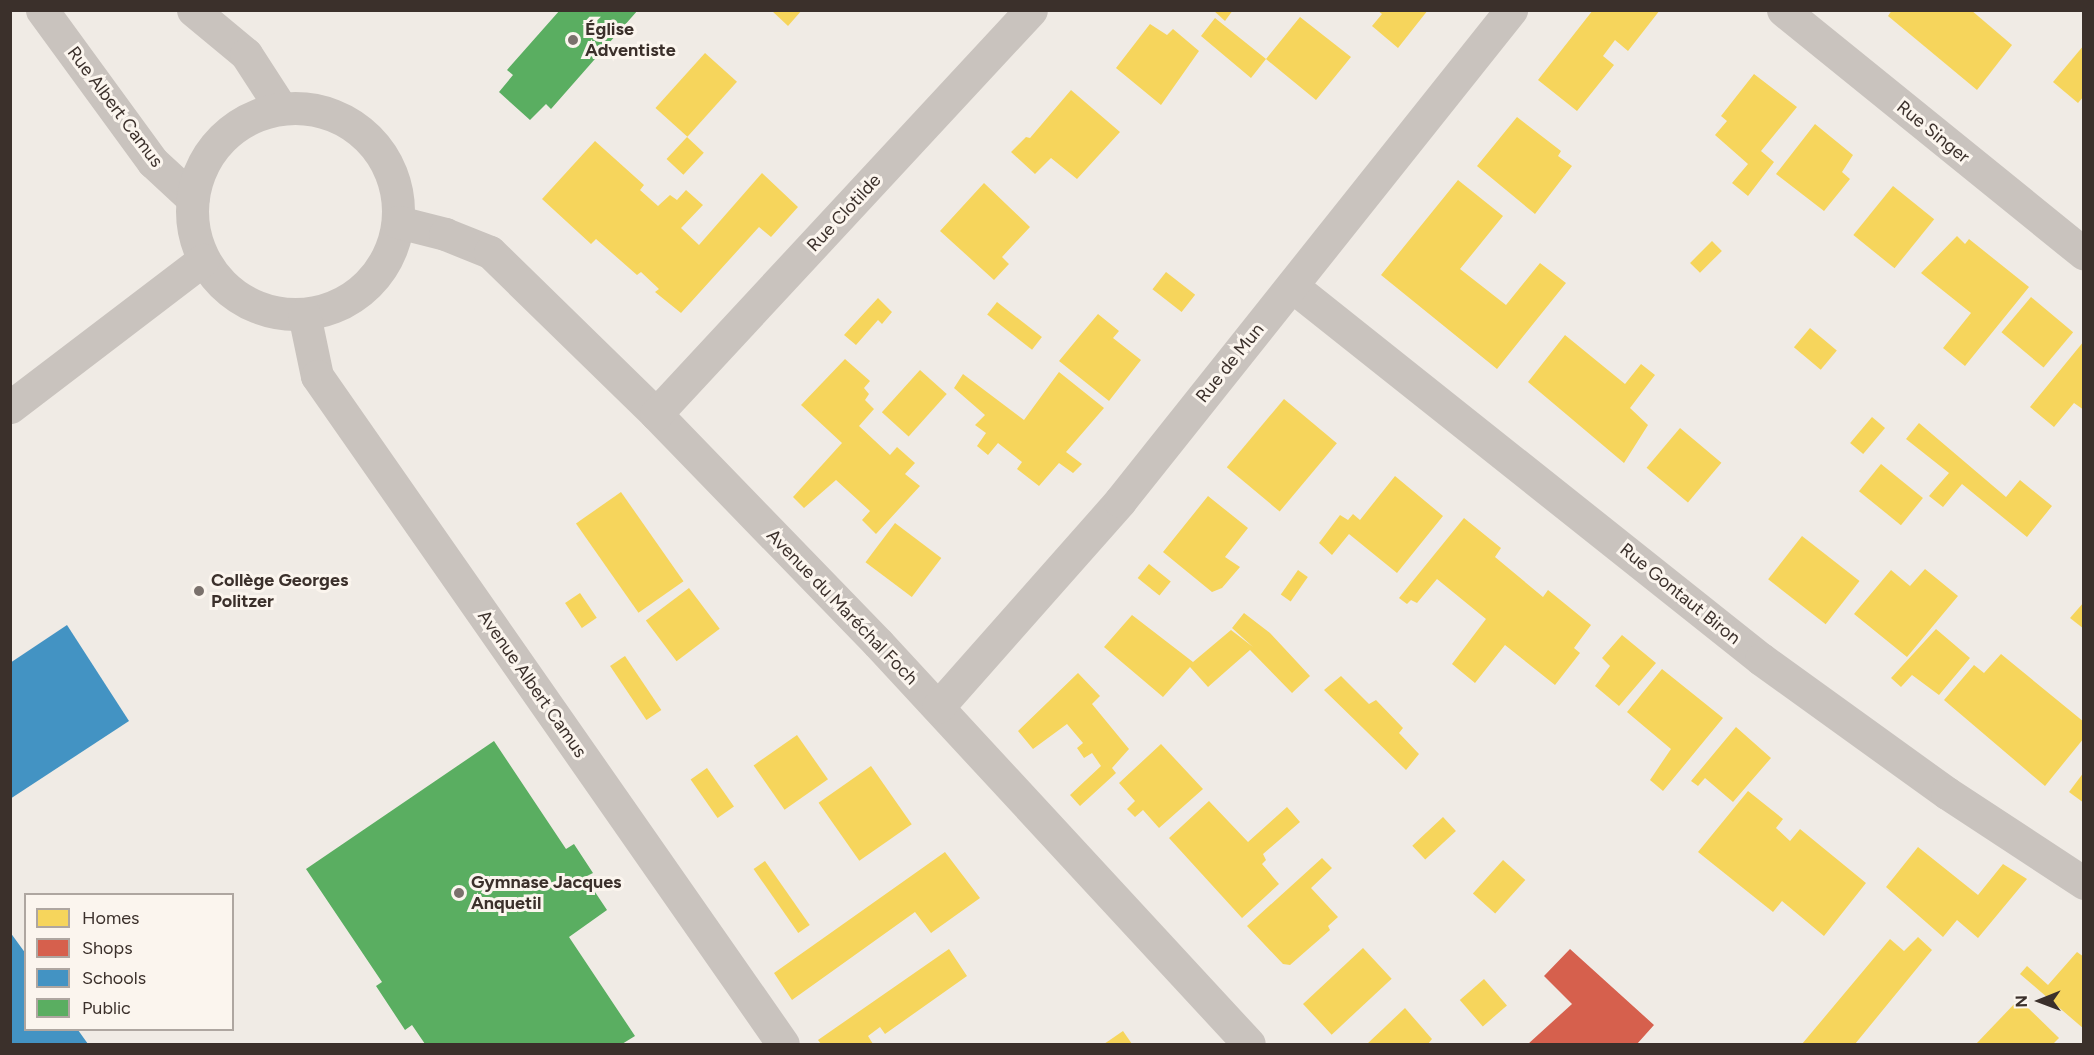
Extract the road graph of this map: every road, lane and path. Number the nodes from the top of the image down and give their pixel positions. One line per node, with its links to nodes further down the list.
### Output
1 (42, 10): 7 (street, Rue Albert Camus)
2 (193, 10): 6 (street)
3 (1031, 10): 14 (street, Rue Clotilde)
4 (1511, 10): 11 (street, Rue de Mun)
5 (1783, 10): 9 (street, Rue Singer)
6 (281, 108): 7 (street); 8 (street)
7 (193, 199): 10 (street)
8 (398, 222): 12 (street); 14 (street, Avenue du Maréchal Foch)
9 (2084, 254)
10 (203, 260): 12 (street); 13 (street)
11 (1292, 286): 15 (street, Rue de Mun); 16 (street, Rue Gontaut Biron)
12 (304, 314): 17 (street, Avenue Albert Camus)
13 (10, 406)
14 (656, 414): 15 (street, Avenue du Maréchal Foch)
15 (938, 707): 18 (street, Avenue du Maréchal Foch)
16 (2084, 882)
17 (783, 1044)
18 (1249, 1044)

